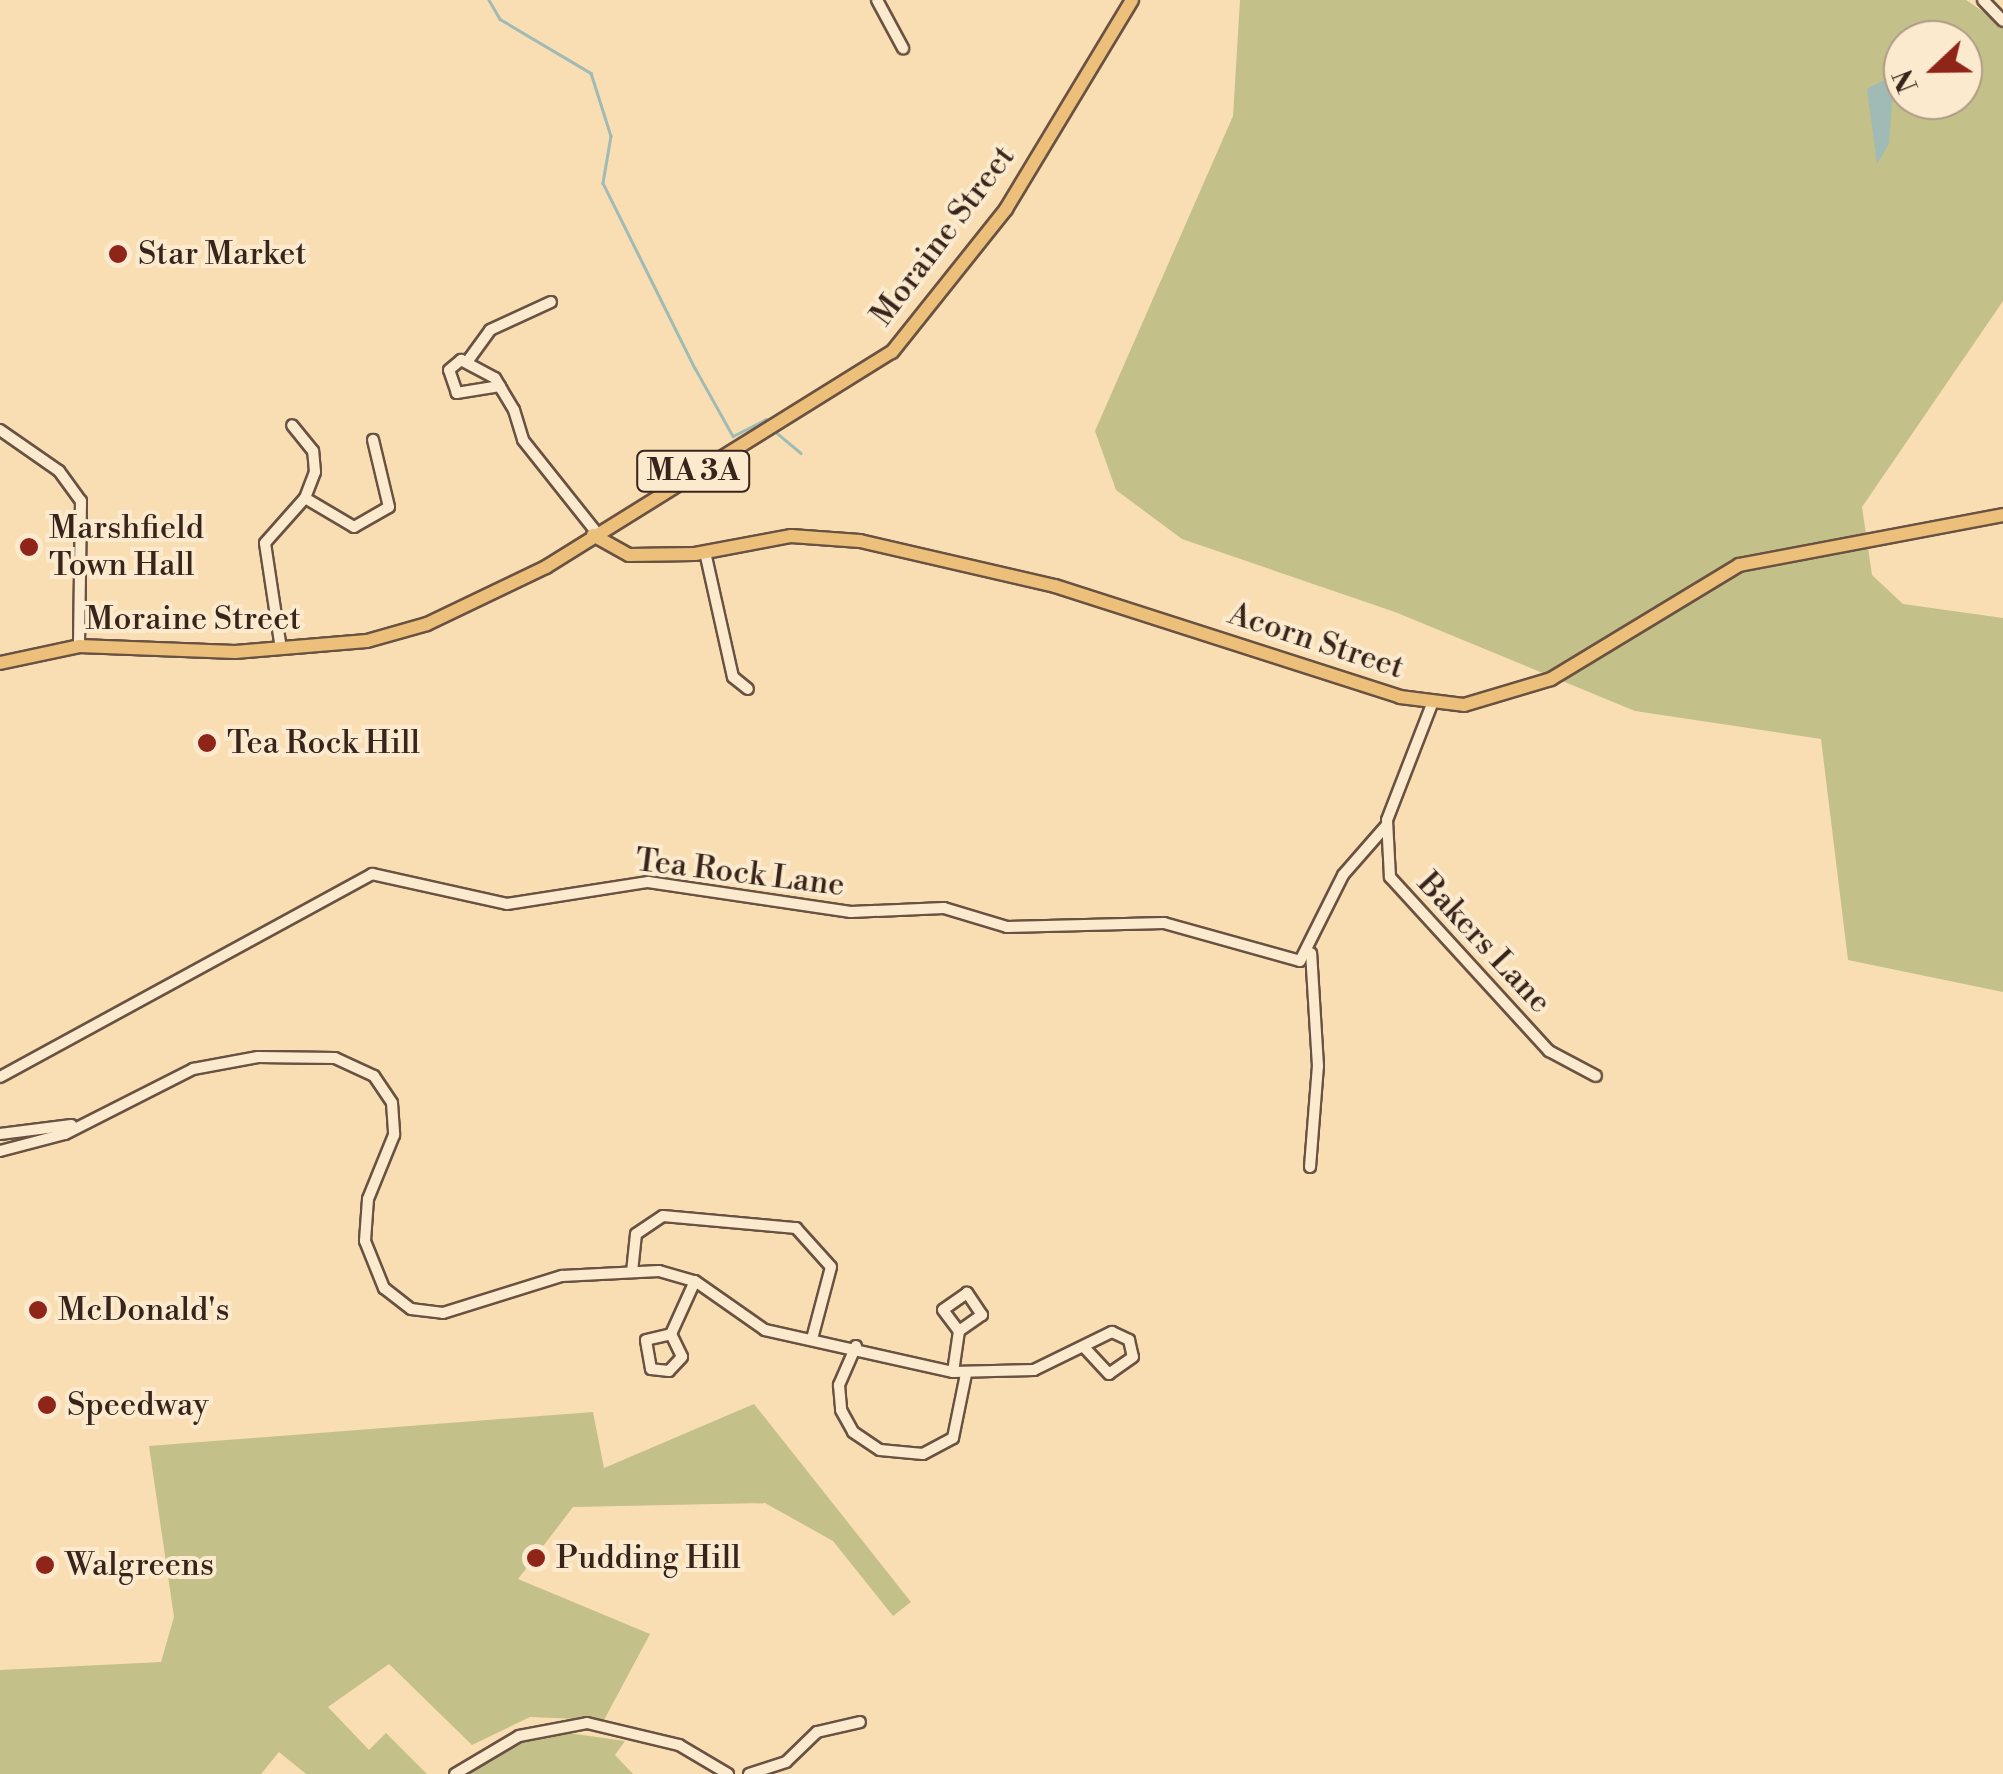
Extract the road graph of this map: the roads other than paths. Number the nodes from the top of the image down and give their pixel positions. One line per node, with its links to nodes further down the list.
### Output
1 (877, 0): 5 (street)
2 (1132, 0): 14 (main road, Moraine Street / MA 3A)
3 (1984, 0): 4 (street)
4 (2003, 21)
5 (902, 48)
6 (551, 302): 7 (street)
7 (466, 362): 8 (street); 8 (street)
8 (500, 386): 14 (street)
9 (292, 425): 12 (street)
10 (0, 430): 16 (street)
11 (373, 440): 12 (street)
12 (305, 498): 17 (street)
13 (2003, 515): 20 (main road, Acorn Street)
14 (595, 534): 15 (main road, Acorn Street); 17 (main road, Moraine Street / MA 3A)
15 (705, 552): 19 (street); 20 (main road, Acorn Street)
16 (79, 646): 17 (main road, Moraine Street / MA 3A); 18 (main road, Moraine Street / MA 3A)
17 (282, 649)
18 (4, 664)
19 (748, 689)
20 (1432, 704): 21 (street, Bakers Lane)
21 (1385, 826): 22 (street); 23 (street, Bakers Lane)
22 (1311, 953): 24 (street, Tea Rock Lane); 28 (street)
23 (1596, 1076)
24 (0, 1077)
25 (71, 1125): 26 (street); 27 (street); 29 (street)
26 (0, 1134)
27 (0, 1151)
28 (1310, 1167)
29 (632, 1272): 30 (street); 33 (street)
30 (695, 1281): 32 (street); 33 (street)
31 (959, 1331): 36 (street)
32 (671, 1334)
33 (812, 1339): 34 (street)
34 (856, 1346): 36 (street); 37 (street)
35 (1084, 1347): 35 (street); 37 (street)
36 (954, 1372): 37 (street)
37 (966, 1374)
38 (860, 1722): 41 (street)
39 (455, 1774): 40 (street)
40 (728, 1774)
41 (749, 1774)

